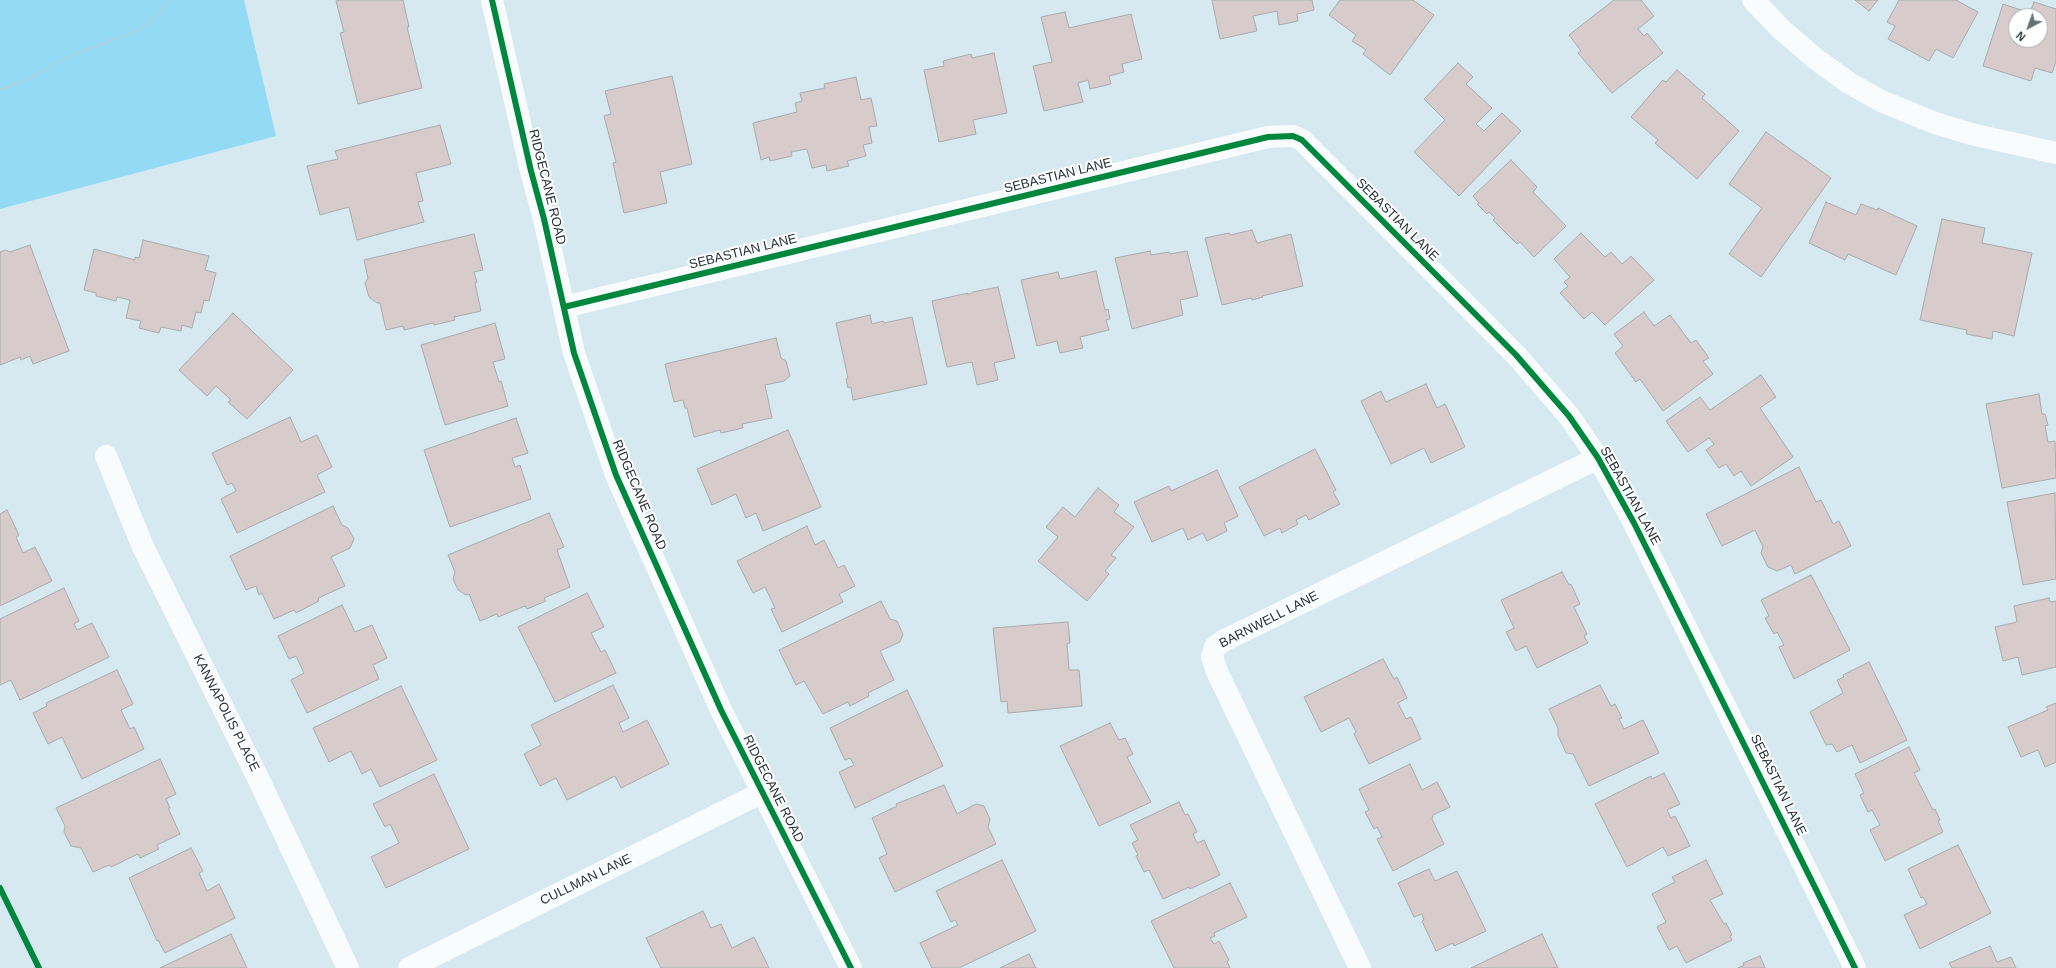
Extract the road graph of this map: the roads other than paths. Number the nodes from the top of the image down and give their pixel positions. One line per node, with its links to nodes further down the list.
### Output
1 (492, 0): 4 (street, RIDGECANE ROAD)
2 (1753, 0): 3 (street)
3 (2056, 153)
4 (564, 307): 6 (street, SEBASTIAN LANE); 7 (street, RIDGECANE ROAD)
5 (106, 456): 8 (street, KANNAPOLIS PLACE)
6 (1598, 458): 11 (street, BARNWELL LANE); 12 (street, SEBASTIAN LANE)
7 (763, 792): 9 (street, CULLMAN LANE); 10 (street, RIDGECANE ROAD)
8 (348, 968)
9 (409, 968)
10 (851, 968)
11 (1360, 968)
12 (1855, 968)

